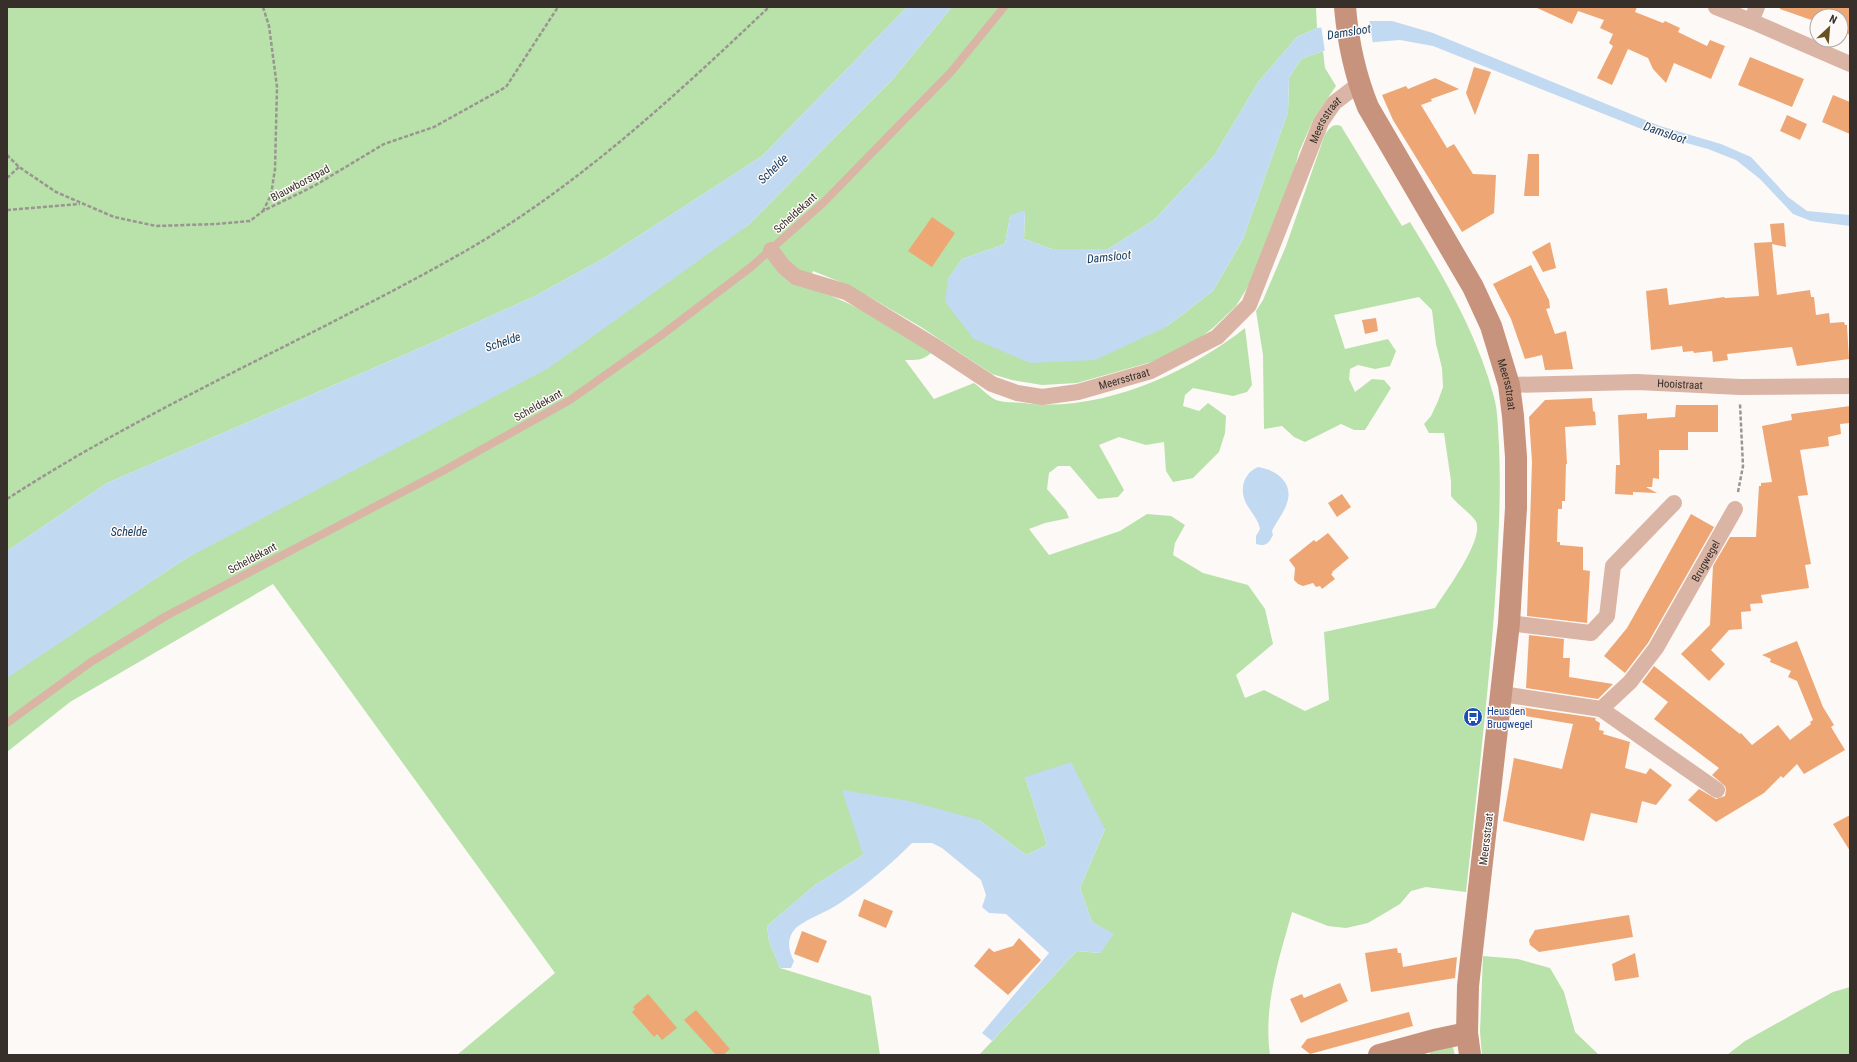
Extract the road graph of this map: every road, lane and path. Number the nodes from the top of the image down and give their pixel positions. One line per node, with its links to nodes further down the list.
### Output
1 (263, 7): 15 (path)
2 (558, 7): 15 (path, Blauwborstpad)
3 (769, 7): 20 (path)
4 (1004, 7): 16 (lane, Scheldekant)
5 (1716, 7): 7 (street)
6 (1345, 10): 9 (main road, Meersstraat)
7 (1754, 14): 8 (street)
8 (1850, 64)
9 (1359, 84): 16 (street, Meersstraat); 17 (main road, Meersstraat)
10 (7, 155): 11 (path, Blauwborstpad)
11 (19, 167): 12 (path); 13 (path, Blauwborstpad)
12 (7, 178)
13 (80, 204): 14 (path); 15 (path, Blauwborstpad)
14 (7, 210)
15 (263, 211)
16 (770, 250): 26 (lane, Scheldekant)
17 (1509, 385): 19 (street, Hooistraat); 23 (main road, Meersstraat)
18 (1850, 386): 19 (street, Hooistraat)
19 (1740, 387): 22 (path)
20 (7, 499)
21 (1674, 503): 23 (street)
22 (1735, 508): 25 (street, Brugwegel)
23 (1509, 623): 24 (main road, Meersstraat)
24 (1502, 694): 25 (street); 28 (main road, Meersstraat)
25 (1602, 709): 27 (street)
26 (7, 723)
27 (1717, 790)
28 (1467, 1033): 29 (main road); 30 (main road, Meersstraat)
29 (1379, 1055)
30 (1470, 1055)

